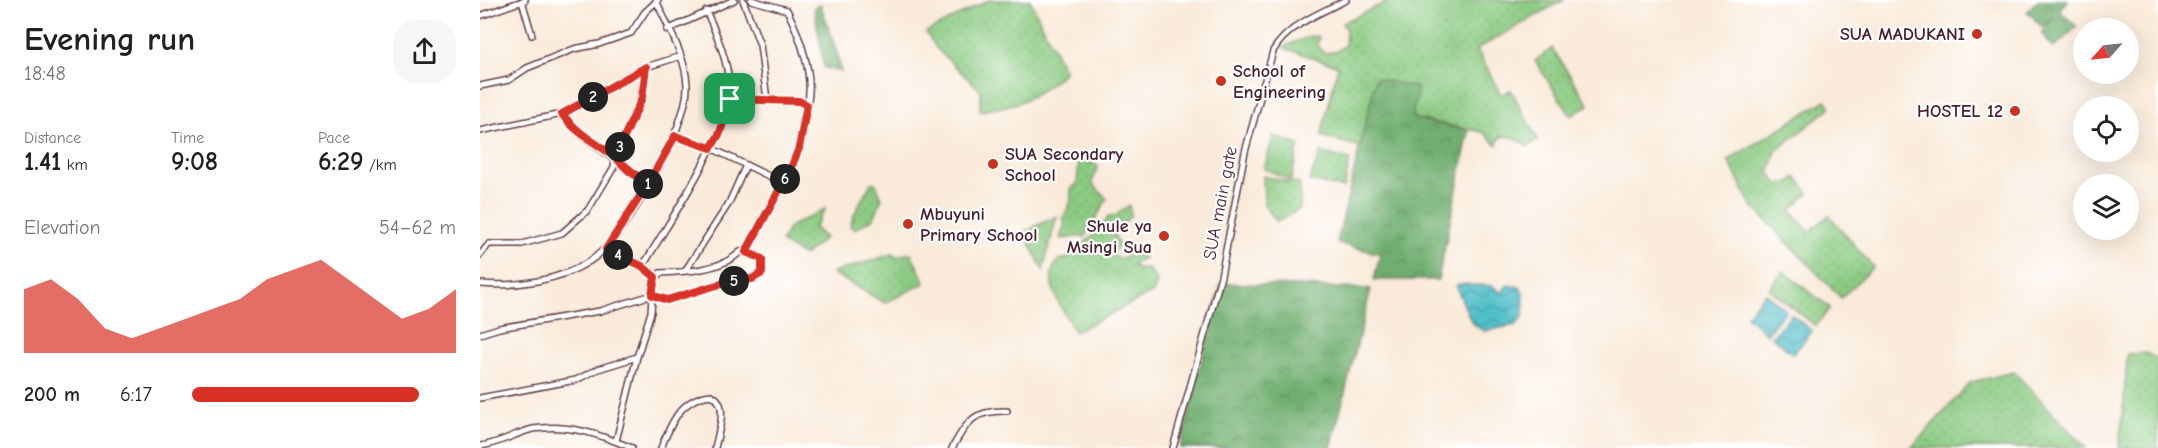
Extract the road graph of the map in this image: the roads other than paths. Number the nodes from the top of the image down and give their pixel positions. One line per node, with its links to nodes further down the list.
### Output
1 (734, 0): 9 (street)
2 (743, 0): 17 (street)
3 (751, 0): 18 (street)
4 (1346, 0): 7 (street, SUA main gate)
5 (524, 1): 8 (street); 12 (street)
6 (657, 1): 11 (street); 15 (street)
7 (1335, 2): 46 (street, SUA main gate)
8 (507, 3): 10 (street)
9 (706, 11): 11 (street); 16 (street)
10 (480, 16)
11 (667, 30): 13 (street)
12 (532, 35)
13 (681, 56): 14 (street); 21 (street)
14 (646, 67): 19 (street); 23 (street)
15 (480, 86)
16 (730, 99): 17 (street); 22 (street)
17 (767, 100): 18 (street)
18 (807, 105): 25 (street)
19 (562, 114): 20 (street); 23 (street)
20 (480, 130)
21 (675, 136): 22 (street); 26 (street)
22 (711, 148): 24 (street); 30 (street)
23 (615, 157): 26 (street); 29 (street)
24 (746, 165): 25 (street); 31 (street)
25 (783, 183): 28 (street)
26 (648, 184): 27 (street)
27 (606, 249): 30 (street); 33 (street)
28 (746, 252): 31 (street); 34 (street)
29 (480, 255)
30 (642, 266): 32 (street)
31 (685, 271): 32 (street)
32 (655, 277): 34 (street)
33 (480, 284)
34 (652, 295): 35 (street); 36 (street)
35 (480, 334)
36 (637, 357): 37 (street); 39 (street)
37 (480, 398)
38 (1007, 411): 45 (street)
39 (617, 441): 40 (street); 41 (street); 42 (street)
40 (480, 446)
41 (615, 448)
42 (632, 448)
43 (662, 448): 44 (street)
44 (714, 448)
45 (952, 448)
46 (1173, 448)

